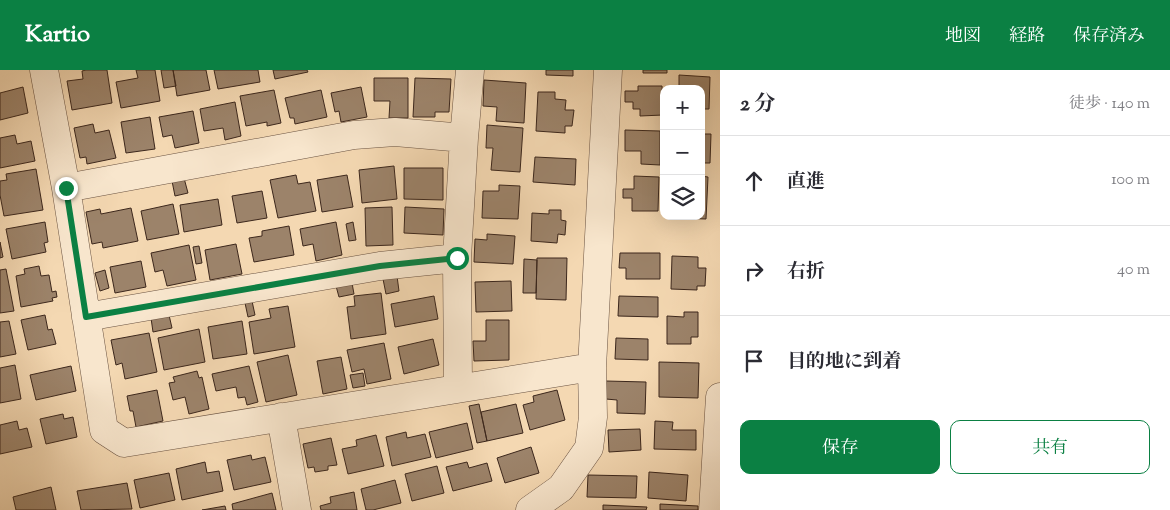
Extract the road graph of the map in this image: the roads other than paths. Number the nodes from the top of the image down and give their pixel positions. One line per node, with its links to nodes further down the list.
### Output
1 (44, 70): 5 (street)
2 (470, 70): 4 (street)
3 (608, 70): 8 (street)
4 (464, 138): 5 (street); 6 (street)
5 (66, 188): 7 (street)
6 (457, 258): 7 (street); 9 (street)
7 (86, 317): 11 (street)
8 (592, 366): 9 (street); 13 (street)
9 (458, 387): 11 (street)
10 (720, 397): 14 (street)
11 (281, 417): 12 (street)
12 (297, 510)
13 (530, 510)
14 (713, 510)

